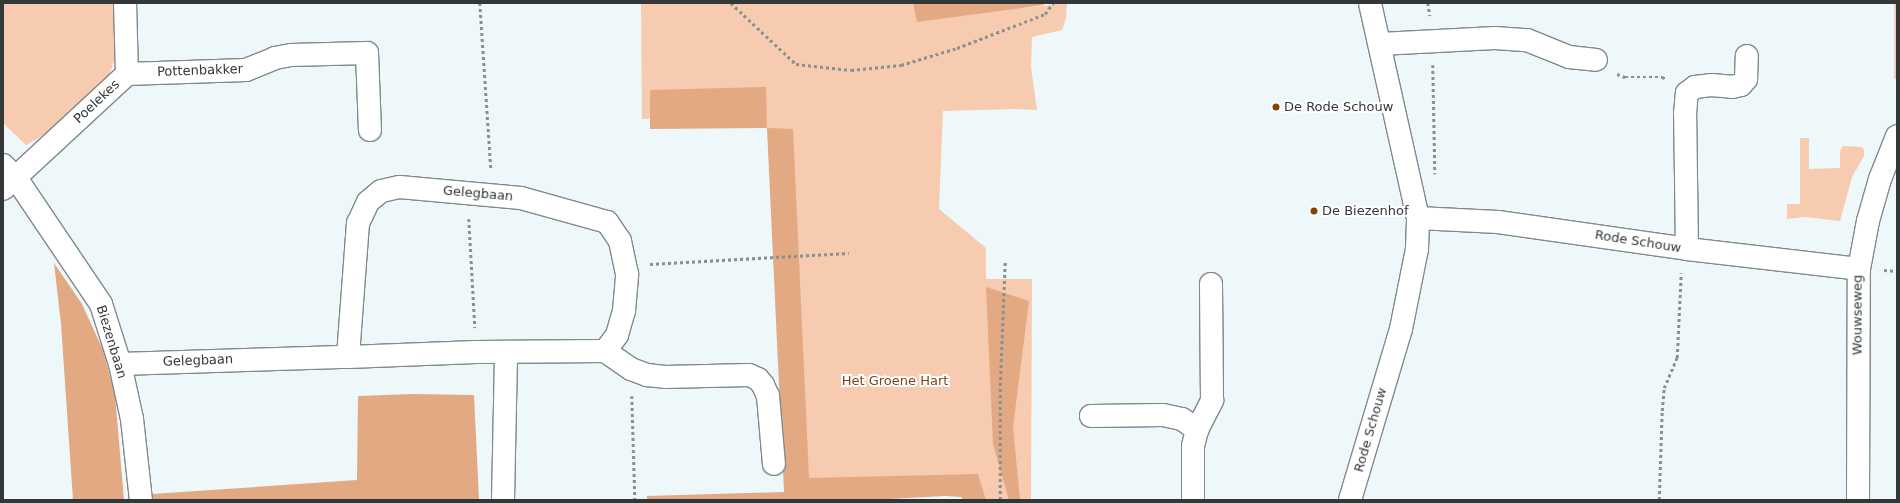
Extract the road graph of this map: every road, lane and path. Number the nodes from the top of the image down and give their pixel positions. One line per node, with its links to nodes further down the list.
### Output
1 (124, 3): 11 (street, Poelekes)
2 (480, 3): 18 (path)
3 (731, 3): 4 (path)
4 (1053, 3)
5 (1370, 3): 8 (street, Rode Schouw)
6 (1428, 3): 7 (path)
7 (1432, 42): 8 (street); 10 (street); 16 (path)
8 (1380, 44): 19 (street, Rode Schouw)
9 (1747, 56): 12 (street)
10 (1590, 60): 12 (path)
11 (127, 74): 13 (street, Pottenbakker); 15 (street, Poelekes)
12 (1687, 93): 20 (street)
13 (370, 130)
14 (1897, 136): 24 (street, Wouwseweg)
15 (7, 177): 30 (street, Biezenbaan)
16 (1436, 181)
17 (468, 192): 18 (street, Gelegbaan); 27 (path); 29 (street, Gelegbaan)
18 (493, 195): 23 (street, Gelegbaan)
19 (1418, 218): 20 (street, Rode Schouw); 40 (street, Rode Schouw)
20 (1687, 249): 24 (street, Rode Schouw); 41 (path)
21 (849, 253): 23 (path)
22 (1004, 262): 38 (path)
23 (625, 266): 26 (street, Gelegbaan)
24 (1859, 269): 42 (street, Wouwseweg)
25 (1211, 284): 33 (street)
26 (605, 351): 28 (street, Gelegbaan); 31 (street)
27 (476, 352): 28 (street, Gelegbaan); 29 (street, Gelegbaan)
28 (506, 353): 36 (street)
29 (348, 357): 30 (street, Gelegbaan)
30 (120, 364): 35 (street, Biezenbaan)
31 (631, 369): 34 (street); 37 (path)
32 (1091, 416): 33 (street)
33 (1196, 430): 39 (street)
34 (774, 464)
35 (141, 500)
36 (503, 500)
37 (635, 500)
38 (1000, 500)
39 (1193, 500)
40 (1350, 500)
41 (1659, 500)
42 (1858, 500)

